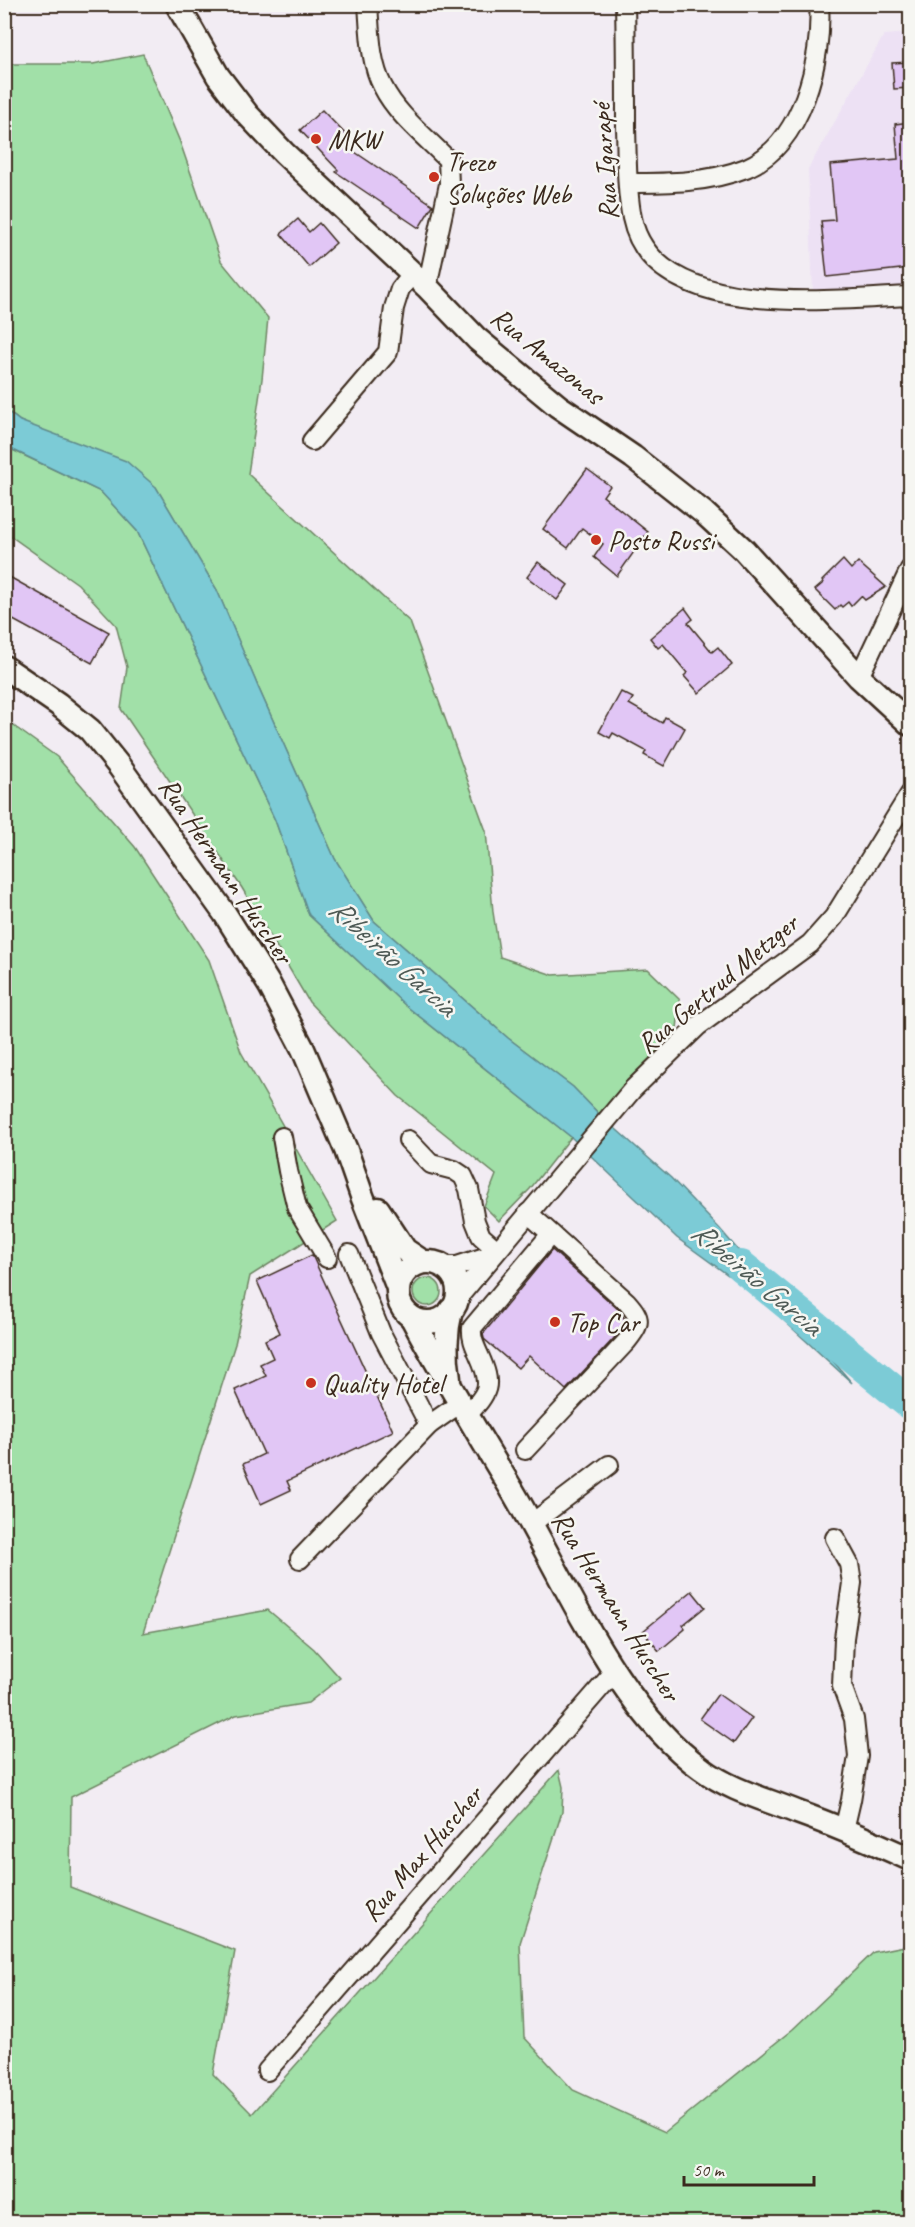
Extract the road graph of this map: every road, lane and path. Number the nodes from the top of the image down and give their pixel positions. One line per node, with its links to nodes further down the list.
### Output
1 (177, 4): 6 (main road, Rua Amazonas)
2 (368, 4): 6 (street)
3 (625, 4): 5 (street, Rua Igarapé)
4 (819, 4): 5 (street)
5 (628, 183): 7 (street, Rua Igarapé)
6 (419, 280): 8 (street); 11 (main road, Rua Amazonas)
7 (910, 296)
8 (312, 441)
9 (910, 570): 11 (street)
10 (4, 667): 16 (main road, Rua Hermann Huscher)
11 (859, 676): 12 (main road, Rua Amazonas)
12 (910, 724)
13 (910, 794): 17 (street, Rua Gertrud Metzger)
14 (282, 1137): 21 (street)
15 (408, 1140): 19 (street)
16 (346, 1150): 22 (main road, Rua Hermann Huscher); 23 (main road, Rua Hermann Huscher)
17 (528, 1213): 18 (street); 19 (street, Rua Gertrud Metzger)
18 (551, 1234): 26 (street); 28 (street)
19 (496, 1252): 22 (street); 24 (street, Rua Gertrud Metzger)
20 (349, 1254): 27 (street)
21 (327, 1258)
22 (433, 1264): 23 (main road); 24 (main road)
23 (398, 1288): 25 (main road)
24 (454, 1305): 25 (main road); 26 (main road, Rua Hermann Huscher)
25 (412, 1318): 26 (main road, Rua Hermann Huscher)
26 (459, 1404): 27 (street); 30 (main road, Rua Hermann Huscher)
27 (429, 1425): 32 (street)
28 (525, 1450)
29 (609, 1465): 30 (street)
30 (531, 1524): 33 (main road, Rua Hermann Huscher)
31 (836, 1538): 34 (street)
32 (300, 1559)
33 (615, 1671): 34 (main road, Rua Hermann Huscher); 36 (street, Rua Max Huscher)
34 (844, 1830): 35 (main road, Rua Hermann Huscher)
35 (910, 1859)
36 (267, 2071)

